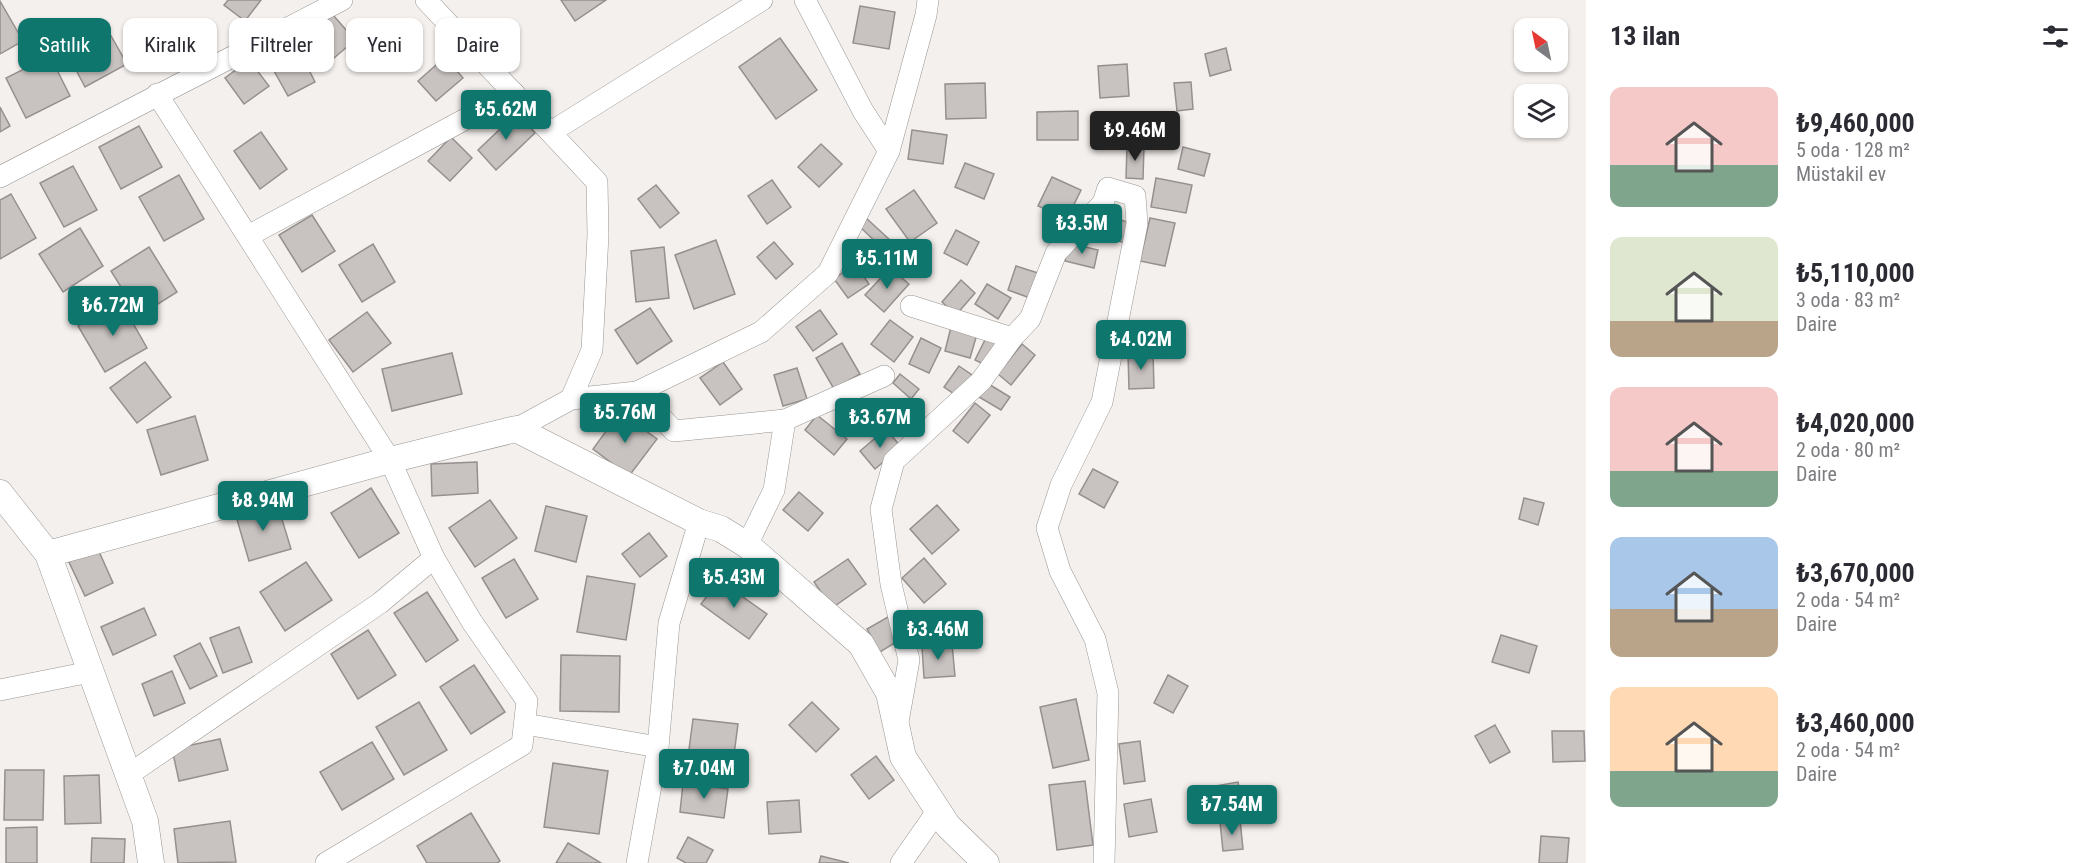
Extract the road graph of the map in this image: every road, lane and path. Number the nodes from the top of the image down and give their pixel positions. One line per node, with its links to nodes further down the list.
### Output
1 (342, 0): 7 (street)
2 (426, 0): 6 (street)
3 (762, 0): 8 (street)
4 (805, 0): 9 (street)
5 (928, 0): 9 (street)
6 (514, 93): 8 (street); 11 (street)
7 (158, 94): 10 (street); 11 (street)
8 (551, 132): 16 (street)
9 (889, 152): 15 (street)
10 (0, 177)
11 (248, 236): 19 (street)
12 (911, 306): 13 (street)
13 (1012, 338): 28 (street); 37 (street)
14 (884, 376): 17 (street)
15 (637, 392): 16 (street); 17 (street)
16 (571, 399): 18 (street)
17 (785, 420): 22 (street)
18 (516, 429): 19 (street); 21 (street)
19 (390, 460): 23 (street); 24 (street)
20 (0, 494): 23 (street)
21 (699, 522): 22 (street); 29 (street)
22 (747, 545): 28 (street)
23 (48, 554): 25 (street)
24 (434, 558): 27 (street); 30 (street)
25 (90, 672): 26 (street); 30 (street)
26 (0, 690)
27 (525, 724): 29 (street); 33 (street)
28 (897, 729): 31 (street)
29 (658, 747): 34 (street)
30 (128, 775): 32 (street)
31 (938, 810): 35 (street); 36 (street)
32 (151, 863)
33 (326, 863)
34 (638, 863)
35 (901, 863)
36 (986, 863)
37 (1104, 863)

